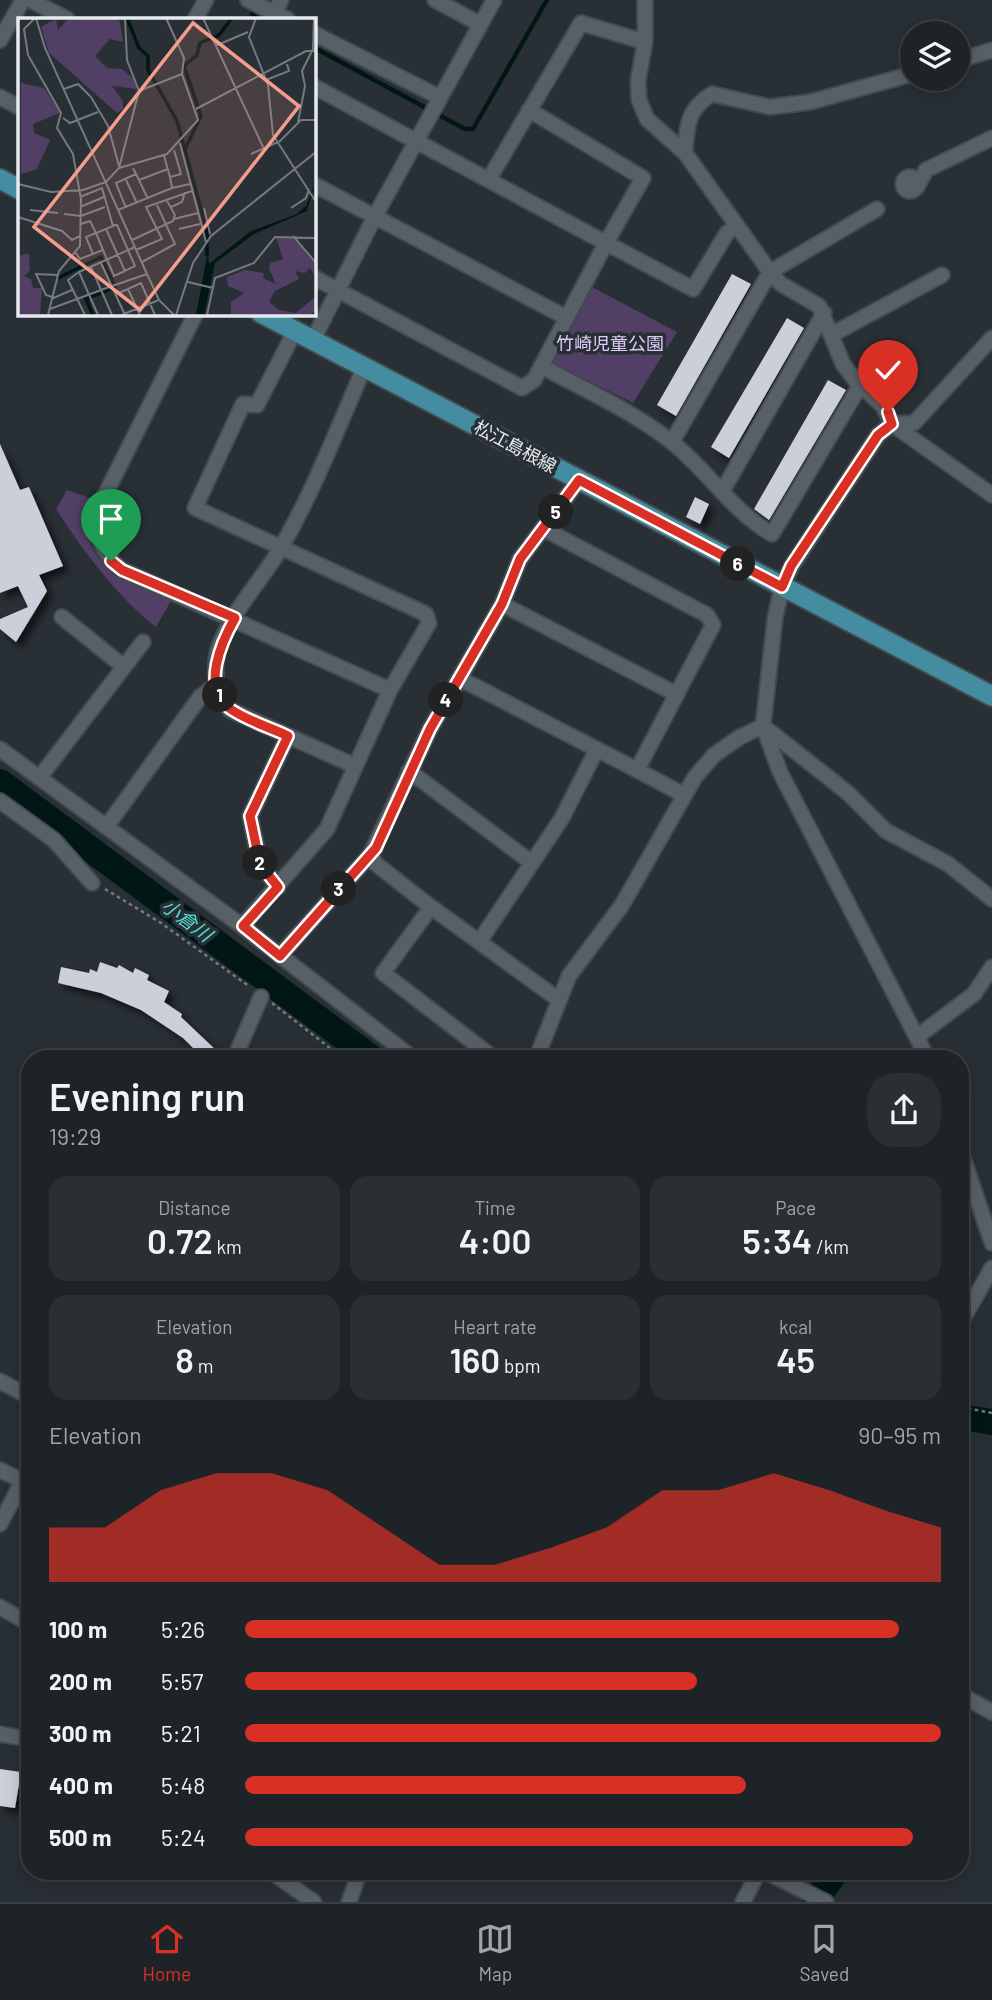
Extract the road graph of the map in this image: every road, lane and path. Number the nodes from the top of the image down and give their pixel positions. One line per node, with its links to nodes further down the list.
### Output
1 (23, 0): 13 (street)
2 (30, 0): 9 (street)
3 (206, 0): 10 (street)
4 (435, 0): 11 (street)
5 (494, 0): 11 (street)
6 (645, 0): 14 (street)
7 (250, 1): 8 (street)
8 (274, 13)
9 (65, 18)
10 (196, 18)
11 (480, 24): 20 (street)
12 (315, 34): 20 (street)
13 (0, 40)
14 (645, 42): 22 (street); 25 (street)
15 (992, 50): 16 (street)
16 (970, 57)
17 (900, 77): 25 (street)
18 (315, 87): 24 (street)
19 (0, 97): 21 (street)
20 (439, 97): 24 (street)
21 (18, 106)
22 (529, 110): 26 (street); 34 (street)
23 (992, 138): 29 (street)
24 (416, 142): 26 (street); 32 (street)
25 (685, 153): 33 (street)
26 (489, 178): 34 (street)
27 (0, 179): 30 (main road)
28 (315, 185): 32 (street)
29 (917, 187)
30 (18, 188)
31 (877, 209): 35 (street)
32 (374, 218): 38 (street); 42 (street)
33 (735, 227): 34 (street); 35 (street)
34 (606, 243): 42 (street)
35 (769, 272): 39 (street); 51 (street)
36 (942, 275): 44 (street)
37 (315, 278): 38 (street)
38 (337, 289): 46 (street); 47 (street)
39 (824, 313): 44 (street); 53 (street)
40 (195, 315): 60 (street)
41 (265, 315): 43 (main road, 松江島根線)
42 (567, 318): 47 (street)
43 (295, 331): 46 (main road, 松江島根線); 56 (street)
44 (831, 335): 49 (street)
45 (992, 338): 50 (street)
46 (313, 340): 48 (main road, 松江島根線)
47 (541, 366): 51 (street)
48 (364, 368): 52 (main road, 松江島根線); 56 (street)
49 (861, 384): 50 (street); 53 (street)
50 (892, 424): 54 (street); 57 (street)
51 (672, 442): 53 (street)
52 (579, 480): 55 (street); 57 (main road, 松江島根線)
53 (723, 490)
54 (992, 495)
55 (544, 529): 58 (street); 66 (street)
56 (282, 546): 60 (street); 65 (street)
57 (782, 587): 67 (main road, 松江島根線); 68 (street)
58 (502, 604): 63 (street); 66 (street)
59 (62, 617): 62 (street)
60 (235, 618): 64 (street); 65 (street)
61 (143, 642): 62 (street)
62 (124, 667): 75 (street)
63 (459, 678): 71 (street); 74 (street)
64 (217, 684): 69 (street); 78 (street)
65 (390, 690): 72 (street)
66 (676, 694): 73 (street)
67 (992, 696)
68 (763, 726): 76 (street); 83 (street); 91 (street)
69 (288, 736): 72 (street); 82 (street)
70 (0, 749): 75 (street)
71 (597, 749): 73 (street); 80 (street)
72 (354, 765): 82 (street)
73 (637, 770): 76 (street)
74 (410, 771): 79 (street); 80 (street)
75 (40, 777): 78 (street)
76 (684, 795): 90 (street)
77 (0, 802): 81 (street)
78 (107, 826): 85 (street)
79 (370, 855): 84 (street); 87 (street)
80 (532, 863): 86 (street)
81 (92, 883): 89 (path)
82 (278, 887): 85 (street)
83 (992, 899)
84 (431, 907): 86 (street); 95 (street)
85 (243, 926): 87 (street)
86 (479, 943): 90 (street)
87 (280, 956): 94 (street)
88 (992, 967): 91 (street)
89 (261, 997): 92 (street); 93 (path)
90 (559, 1000): 96 (street)
91 (918, 1036): 97 (street)
92 (238, 1050)
93 (332, 1050)
94 (402, 1050)
95 (483, 1050)
96 (540, 1050)
97 (924, 1050)
98 (969, 1175): 99 (street)
99 (992, 1243)
100 (992, 1268): 101 (street)
101 (969, 1308)
102 (0, 1381): 103 (street)
103 (21, 1392)
104 (969, 1409): 105 (path)
105 (992, 1413)
106 (0, 1469): 107 (street)
107 (21, 1480)
108 (21, 1484): 109 (street)
109 (15, 1495): 110 (street); 111 (street)
110 (21, 1498)
111 (0, 1524)
112 (0, 1607): 113 (street)
113 (21, 1619)
114 (969, 1700): 115 (street)
115 (992, 1712)
116 (0, 1734): 117 (street)
117 (16, 1737)
118 (283, 1880): 122 (street)
119 (357, 1880): 123 (street)
120 (756, 1880): 124 (street)
121 (781, 1880): 125 (street)
122 (314, 1902)
123 (349, 1902)
124 (743, 1902)
125 (826, 1902)

